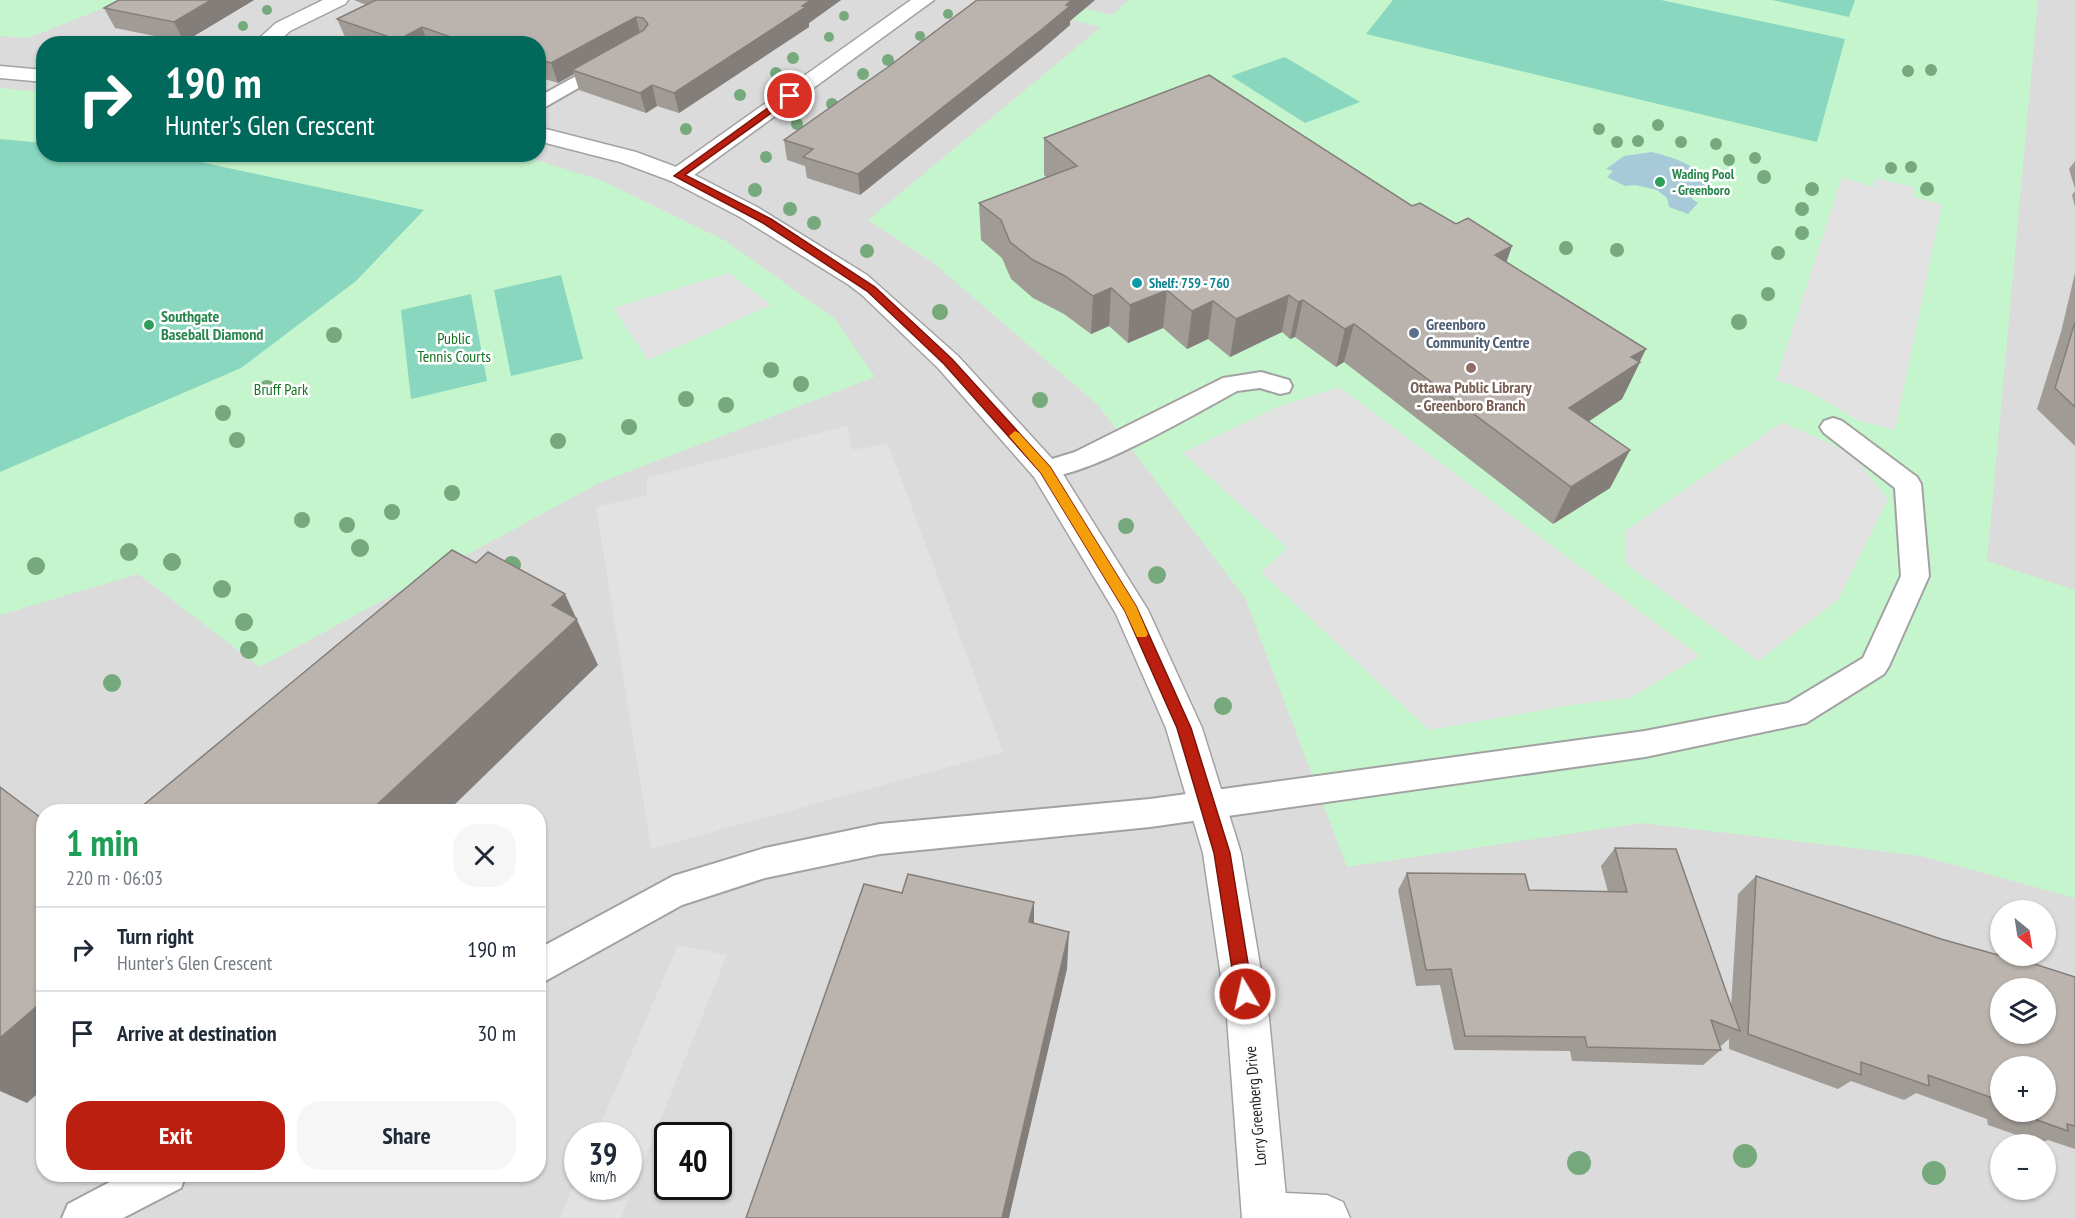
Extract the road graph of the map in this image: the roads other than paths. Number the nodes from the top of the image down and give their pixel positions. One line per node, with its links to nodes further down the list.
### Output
1 (338, 0): 3 (street)
2 (922, 0): 9 (street)
3 (272, 36)
4 (623, 55): 7 (lane)
5 (0, 72): 6 (street)
6 (36, 75)
7 (546, 100)
8 (546, 136): 9 (street, Lorry Greenberg Drive)
9 (678, 176): 12 (street, Lorry Greenberg Drive)
10 (1280, 386): 12 (lane)
11 (1833, 427): 13 (lane)
12 (1045, 470): 13 (street, Lorry Greenberg Drive)
13 (1207, 804): 14 (lane); 16 (street, Lorry Greenberg Drive)
14 (546, 963)
15 (151, 1182): 17 (lane)
16 (1265, 1217): 18 (street)
17 (81, 1218)
18 (1327, 1218)

